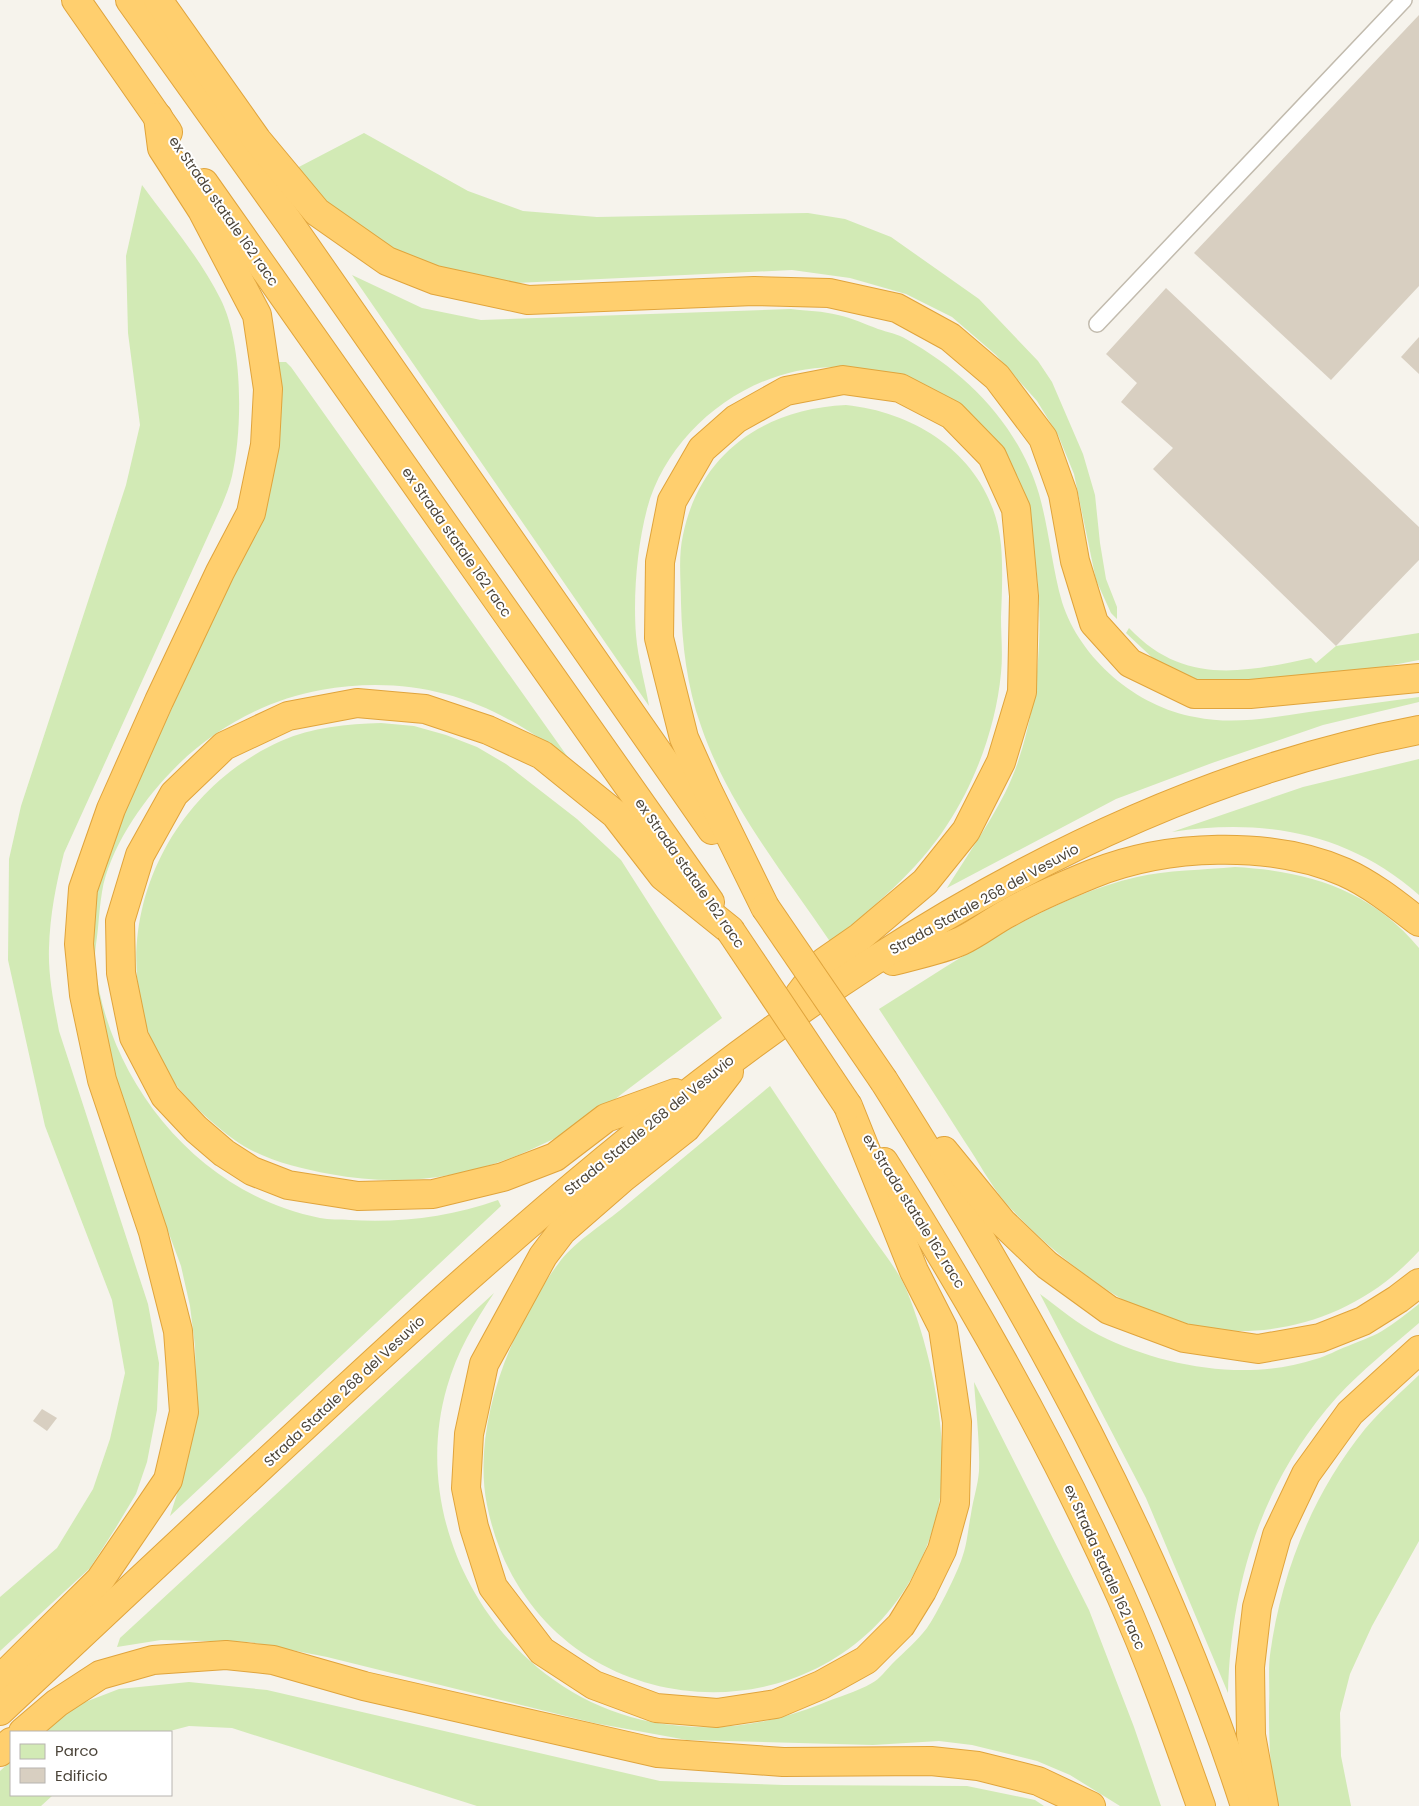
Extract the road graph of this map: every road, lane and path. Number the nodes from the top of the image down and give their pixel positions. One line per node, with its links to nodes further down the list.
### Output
1 (54, 0): 6 (highway)
2 (76, 0): 6 (highway, ex Strada statale 162 racc)
3 (130, 0): 11 (highway)
4 (158, 0): 9 (highway)
5 (1404, 0): 8 (lane)
6 (142, 94): 7 (highway, ex Strada statale 162 racc)
7 (158, 118): 13 (highway, ex Strada statale 162 racc); 22 (highway)
8 (1098, 324)
9 (1419, 678)
10 (1419, 730): 14 (highway, Strada Statale 268 del Vesuvio)
11 (765, 907): 15 (highway); 17 (highway, bridge)
12 (1419, 922): 14 (highway)
13 (730, 930): 18 (highway); 19 (highway, ex Strada statale 162 racc, bridge)
14 (858, 972): 15 (highway, Strada Statale 268 del Vesuvio)
15 (774, 1030): 16 (highway, Strada Statale 268 del Vesuvio)
16 (749, 1047): 18 (highway, Strada Statale 268 del Vesuvio); 19 (highway)
17 (884, 1082): 20 (highway); 29 (highway)
18 (698, 1084): 23 (highway, Strada Statale 268 del Vesuvio)
19 (848, 1106): 28 (highway, ex Strada statale 162 racc)
20 (1419, 1283)
21 (1419, 1350): 30 (highway)
22 (0, 1679)
23 (0, 1711)
24 (24, 1731): 27 (highway)
25 (10, 1743): 26 (highway)
26 (0, 1752)
27 (1091, 1806)
28 (1201, 1806)
29 (1246, 1806)
30 (1264, 1806)

